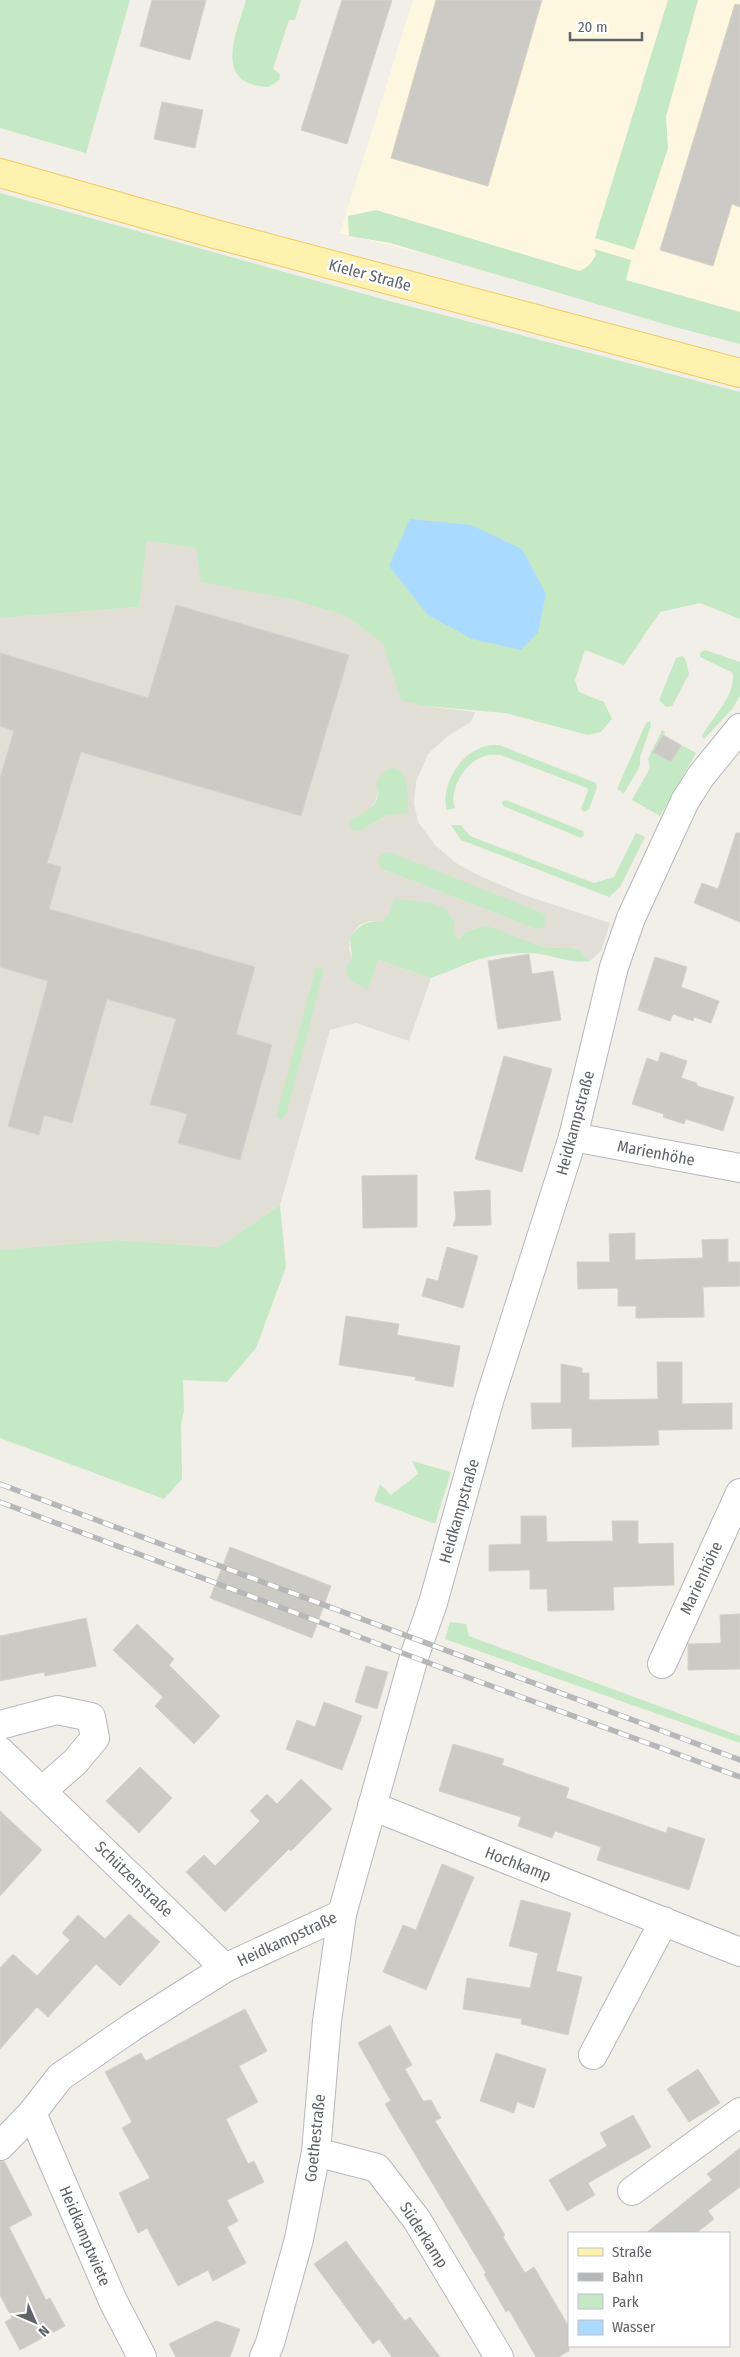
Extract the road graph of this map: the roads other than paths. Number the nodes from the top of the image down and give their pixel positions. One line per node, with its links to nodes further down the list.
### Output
1 (0, 173): 2 (main road, Kieler Straße)
2 (740, 373)
3 (740, 728): 4 (street, Heidkampstraße)
4 (573, 1137): 5 (street, Marienhöhe); 11 (street, Heidkampstraße)
5 (740, 1168)
6 (740, 1493): 7 (street, Marienhöhe)
7 (662, 1664)
8 (0, 1725): 10 (street)
9 (0, 1751): 10 (street, Schützenstraße)
10 (42, 1790): 15 (street, Schützenstraße)
11 (372, 1806): 12 (street, Heidkampstraße); 13 (street, Hochkamp)
12 (342, 1914): 15 (street, Heidkampstraße); 20 (street, Goethestraße)
13 (664, 1921): 14 (street, Hochkamp); 16 (street)
14 (740, 1952)
15 (225, 1968): 18 (street, Heidkampstraße)
16 (593, 2055)
17 (740, 2112): 21 (street)
18 (32, 2113): 19 (street, Heidkampstraße); 22 (street, Heidkamptwiete)
19 (0, 2146)
20 (316, 2152): 23 (street, Goethestraße); 24 (street, Süderkamp)
21 (632, 2191)
22 (142, 2357)
23 (264, 2357)
24 (499, 2357)

